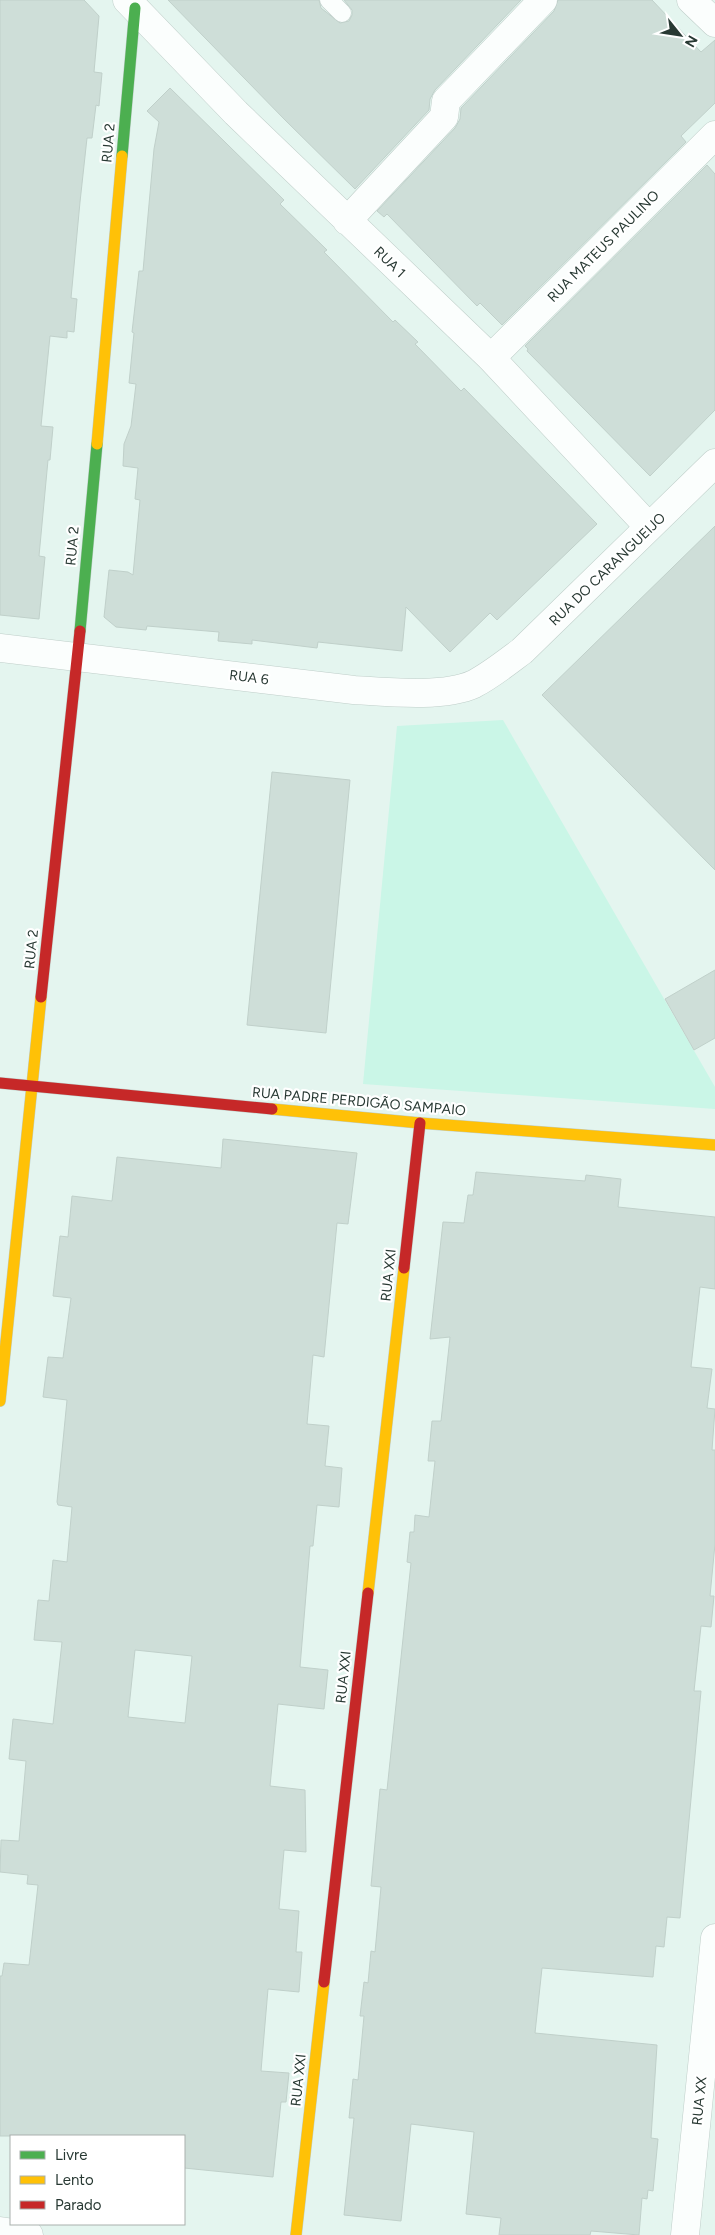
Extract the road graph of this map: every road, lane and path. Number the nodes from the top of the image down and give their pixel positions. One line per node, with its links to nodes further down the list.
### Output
1 (329, 0): 5 (lane)
2 (543, 0): 8 (street)
3 (691, 0): 6 (street)
4 (131, 4): 8 (street, RUA 1); 13 (street, RUA 2)
5 (342, 13)
6 (715, 23)
7 (715, 134): 9 (street, RUA MATEUS PAULINO)
8 (347, 221): 9 (street, RUA 1)
9 (491, 358): 11 (street, RUA 1)
10 (715, 463): 11 (street, RUA DO CARANGUEIJO)
11 (649, 527): 14 (street, RUA DO CARANGUEIJO)
12 (0, 648): 13 (street, RUA 6)
13 (78, 656): 14 (street, RUA 6); 16 (street, RUA 2)
14 (495, 671)
15 (0, 1083): 16 (street, RUA PADRE PERDIGÃO SAMPAIO)
16 (31, 1086): 17 (street, RUA PADRE PERDIGÃO SAMPAIO); 19 (street, RUA 2)
17 (420, 1123): 18 (street, RUA PADRE PERDIGÃO SAMPAIO); 23 (street, RUA XXI)
18 (715, 1145)
19 (0, 1400)
20 (715, 1938): 24 (street, RUA XX)
21 (0, 2231): 22 (street)
22 (30, 2235)
23 (296, 2235)
24 (685, 2235)

